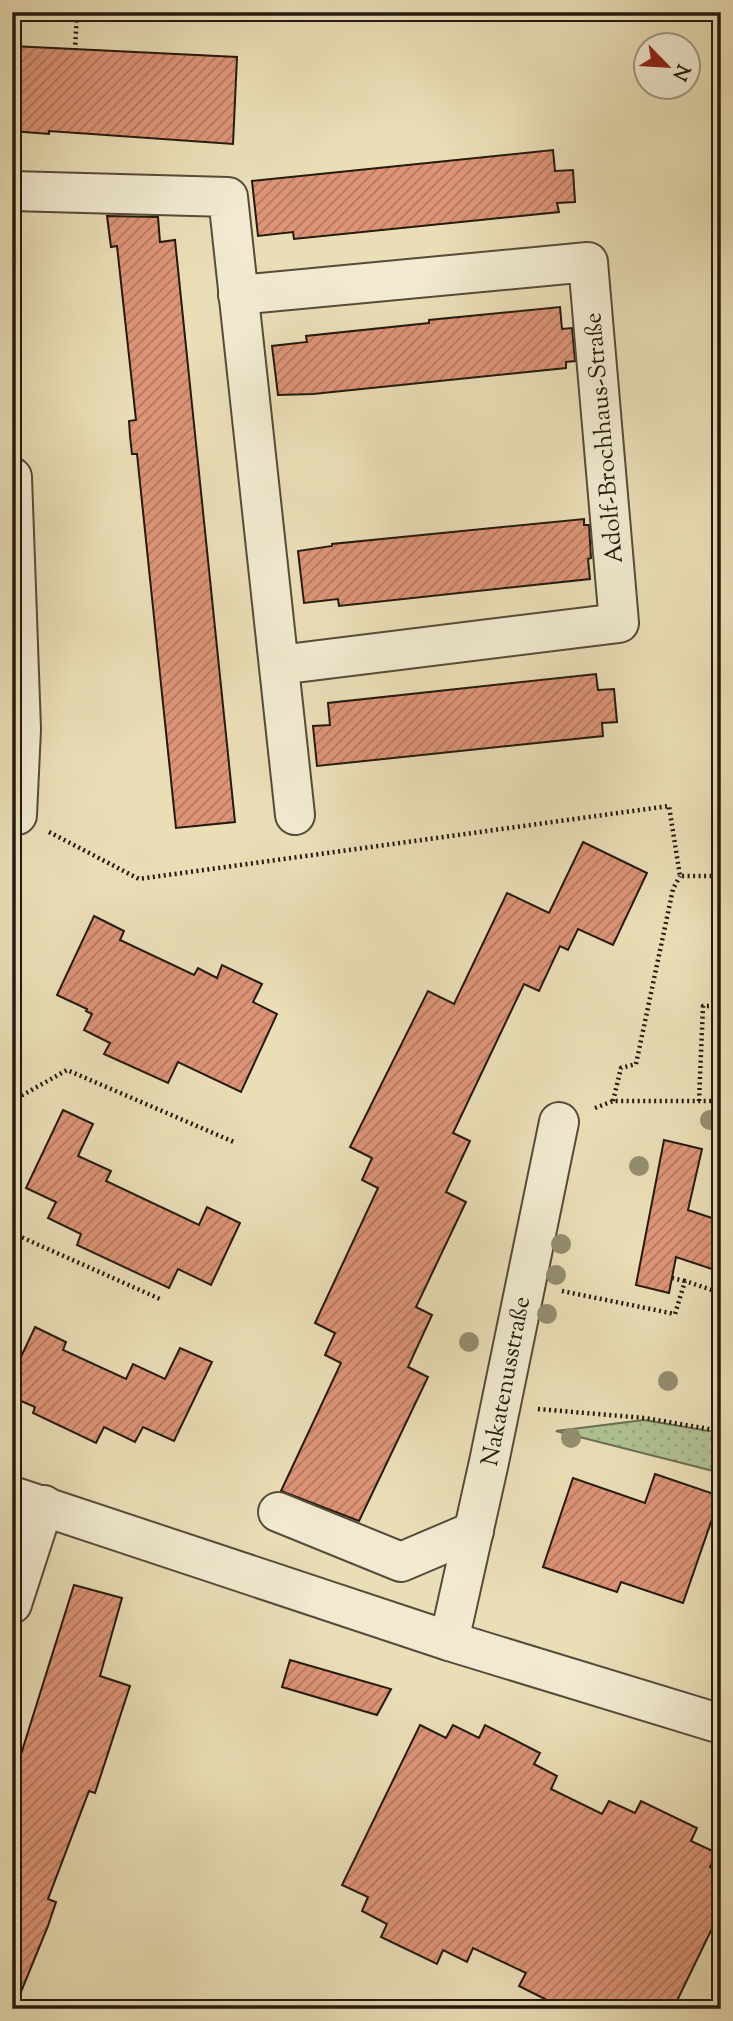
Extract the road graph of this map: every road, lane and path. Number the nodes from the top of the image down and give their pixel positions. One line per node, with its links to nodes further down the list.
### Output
1 (77, 12): 2 (path)
2 (75, 50)
3 (12, 191): 4 (street)
4 (239, 295): 6 (street); 6 (street, Adolf-Brochhaus-Straße)
5 (12, 477): 8 (street)
6 (279, 665): 7 (street)
7 (295, 815)
8 (14, 816)
9 (608, 816): 10 (path)
10 (680, 876): 11 (path); 14 (path)
11 (721, 876)
12 (721, 1006): 15 (path)
13 (12, 1101): 18 (path)
14 (613, 1101): 15 (path); 17 (path)
15 (699, 1101): 16 (path)
16 (721, 1101)
17 (559, 1122): 22 (street, Nakatenusstraße)
18 (234, 1142)
19 (12, 1233): 24 (path)
20 (672, 1278): 21 (path)
21 (685, 1281): 22 (path); 23 (path)
22 (525, 1284): 25 (street, Nakatenusstraße)
23 (721, 1293)
24 (160, 1299)
25 (500, 1406): 26 (path); 29 (street, Nakatenusstraße)
26 (721, 1431)
27 (28, 1500): 30 (street); 31 (street)
28 (278, 1512): 29 (street)
29 (474, 1531): 31 (street, Nakatenusstraße)
30 (12, 1604)
31 (449, 1641): 32 (street)
32 (721, 1724)

